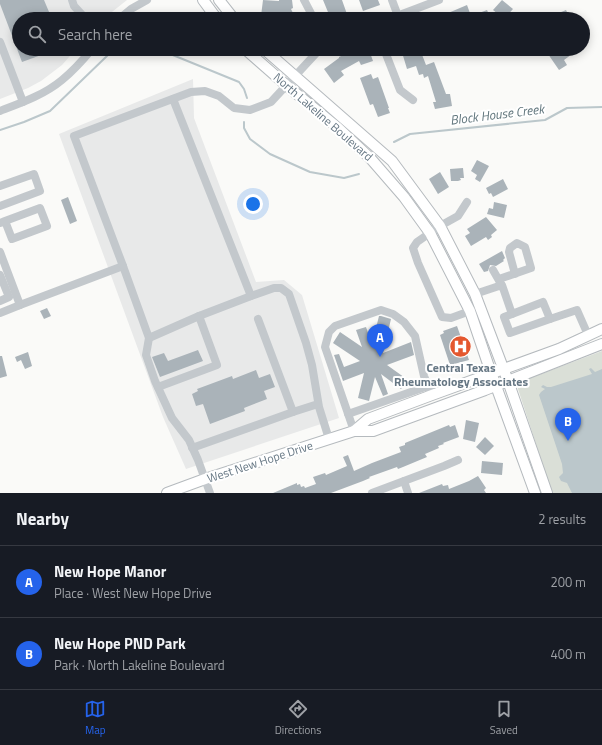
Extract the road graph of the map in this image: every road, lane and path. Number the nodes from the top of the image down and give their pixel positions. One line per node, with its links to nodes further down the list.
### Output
1 (72, 0): 8 (street)
2 (147, 0): 9 (street)
3 (203, 0): 10 (main road)
4 (219, 0): 11 (main road)
5 (304, 0): 12 (street)
6 (392, 0): 13 (street)
7 (439, 0): 14 (street)
8 (80, 12)
9 (127, 12)
10 (212, 12)
11 (228, 12)
12 (310, 12)
13 (396, 12)
14 (408, 12)
15 (0, 42): 25 (street)
16 (85, 56): 25 (street)
17 (253, 56): 22 (main road, North Lakeline Boulevard)
18 (272, 56): 21 (main road, North Lakeline Boulevard)
19 (314, 56): 21 (street)
20 (387, 56): 24 (street)
21 (296, 76): 22 (street); 31 (main road, North Lakeline Boulevard)
22 (286, 86): 23 (street); 32 (main road, North Lakeline Boulevard)
23 (173, 99): 34 (street); 40 (street)
24 (412, 100)
25 (23, 102): 26 (street)
26 (0, 111)
27 (0, 186): 29 (street)
28 (467, 202): 31 (street)
29 (0, 206)
30 (3, 222): 30 (street)
31 (440, 226): 32 (street); 39 (main road, North Lakeline Boulevard)
32 (430, 234): 44 (main road, North Lakeline Boulevard); 44 (street)
33 (0, 252): 42 (street)
34 (123, 266): 42 (street); 51 (street)
35 (493, 270): 38 (street)
36 (515, 274): 36 (street); 38 (street)
37 (0, 275): 41 (street)
38 (500, 282): 39 (street); 45 (street)
39 (475, 294): 53 (main road, North Lakeline Boulevard)
40 (251, 296): 46 (street); 59 (street)
41 (0, 301)
42 (20, 305): 43 (street)
43 (1, 311)
44 (470, 312): 54 (main road, North Lakeline Boulevard)
45 (512, 314): 48 (street); 48 (street)
46 (199, 316): 51 (street); 57 (street)
47 (258, 319): 60 (street)
48 (550, 319): 50 (street)
49 (602, 329): 50 (main road, West New Hope Drive)
50 (588, 335): 53 (main road, West New Hope Drive)
51 (149, 338): 57 (street)
52 (602, 344): 55 (main road, West New Hope Drive)
53 (503, 369): 54 (main road, West New Hope Drive); 55 (main road, North Lakeline Boulevard)
54 (492, 374): 56 (main road, North Lakeline Boulevard); 58 (main road, West New Hope Drive)
55 (508, 381): 56 (main road, West New Hope Drive); 73 (main road, North Lakeline Boulevard)
56 (496, 386): 62 (main road, West New Hope Drive); 72 (main road, North Lakeline Boulevard)
57 (158, 387): 64 (street)
58 (430, 390): 61 (street); 61 (street); 62 (main road, West New Hope Drive)
59 (318, 404): 60 (street); 63 (street)
60 (293, 412): 64 (street)
61 (348, 414): 62 (street)
62 (354, 431): 63 (main road, West New Hope Drive)
63 (329, 439): 66 (main road, West New Hope Drive)
64 (192, 448): 66 (street)
65 (458, 460): 67 (street)
66 (205, 479): 68 (main road, West New Hope Drive); 69 (street)
67 (404, 481): 70 (street); 71 (street)
68 (167, 493)
69 (210, 493)
70 (372, 493)
71 (408, 493)
72 (535, 493)
73 (547, 493)

